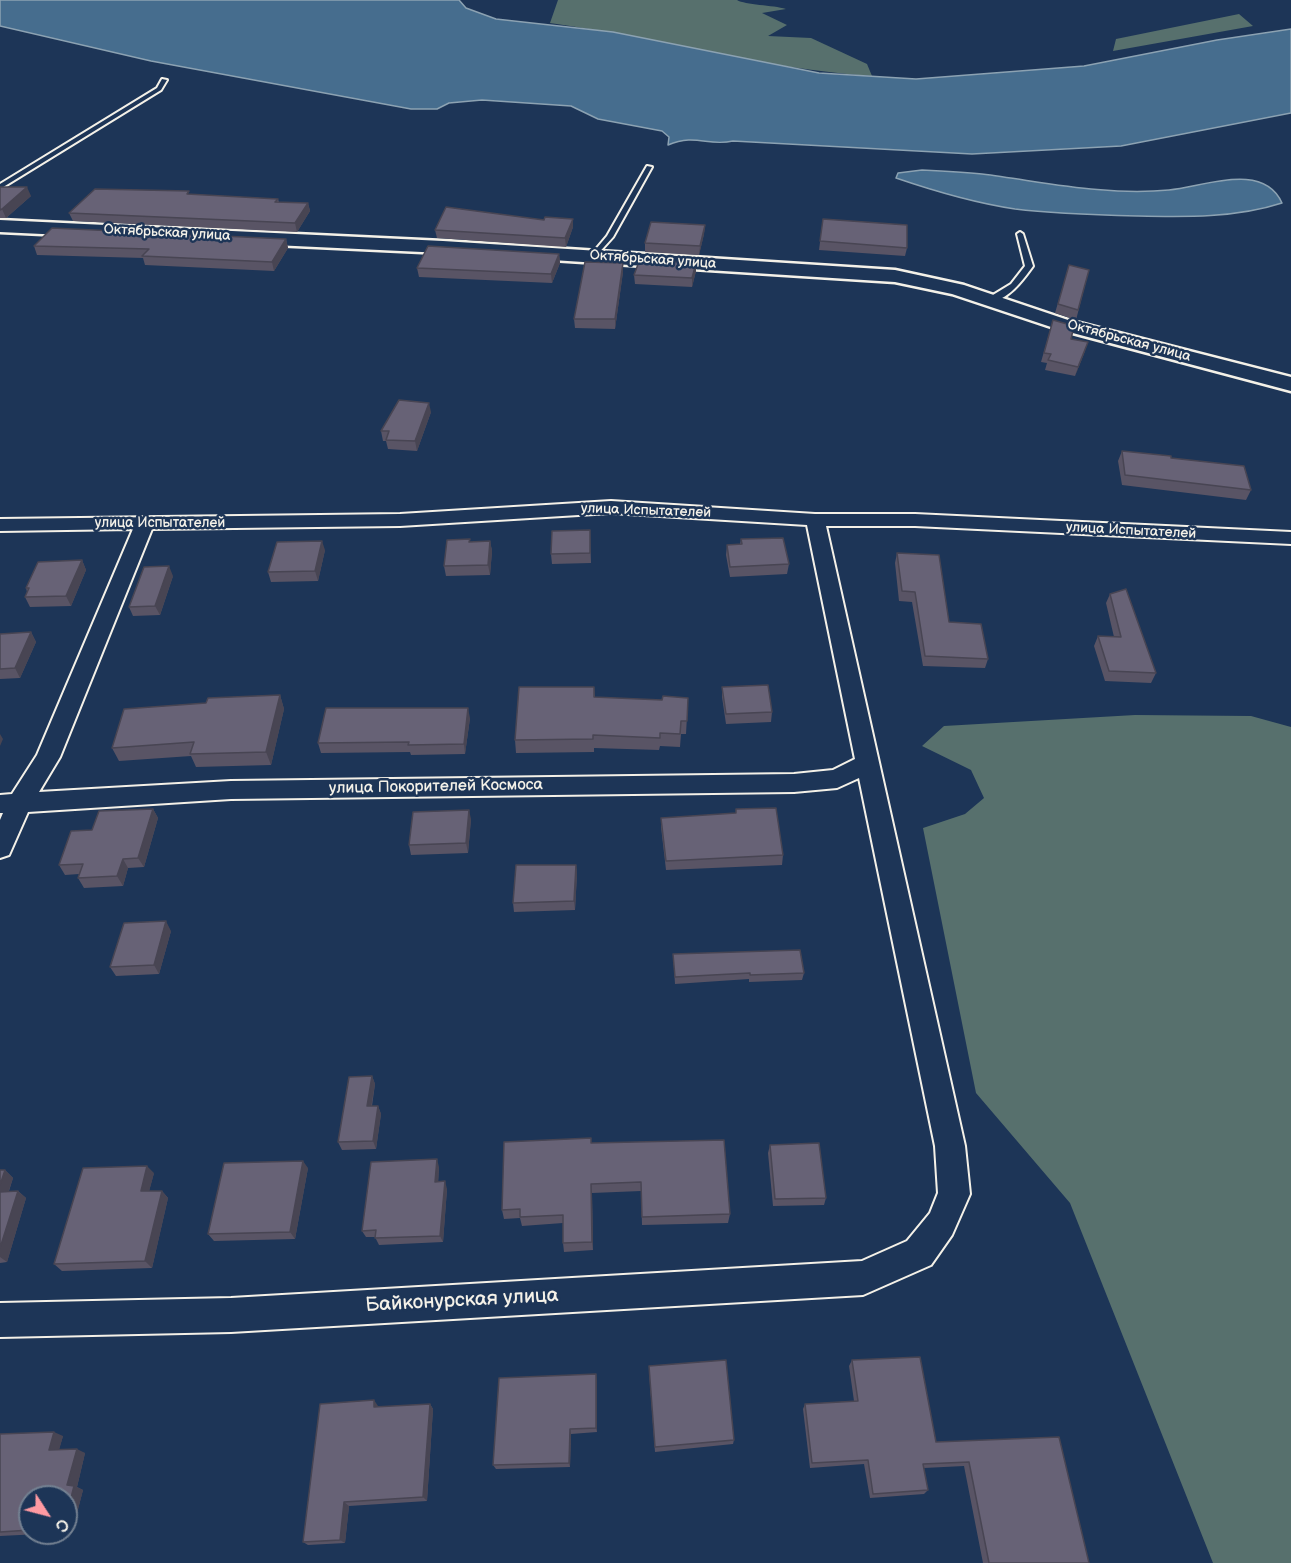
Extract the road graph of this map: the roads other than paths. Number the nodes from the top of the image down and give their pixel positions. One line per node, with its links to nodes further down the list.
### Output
1 (164, 80): 3 (lane)
2 (649, 167): 6 (lane)
3 (0, 187)
4 (0, 226): 6 (street, Октябрьская улица)
5 (1020, 234): 7 (lane)
6 (593, 256): 7 (street, Октябрьская улица)
7 (991, 300): 8 (street, Октябрьская улица)
8 (1291, 384)
9 (815, 520): 10 (street, улица Испытателей); 12 (street, улица Испытателей); 13 (street)
10 (146, 523): 11 (street, улица Испытателей); 14 (street)
11 (0, 525)
12 (1291, 538)
13 (869, 762): 14 (street, улица Покорителей Космоса); 16 (street, Байконурская улица)
14 (10, 803): 15 (street)
15 (0, 848)
16 (0, 1320)

